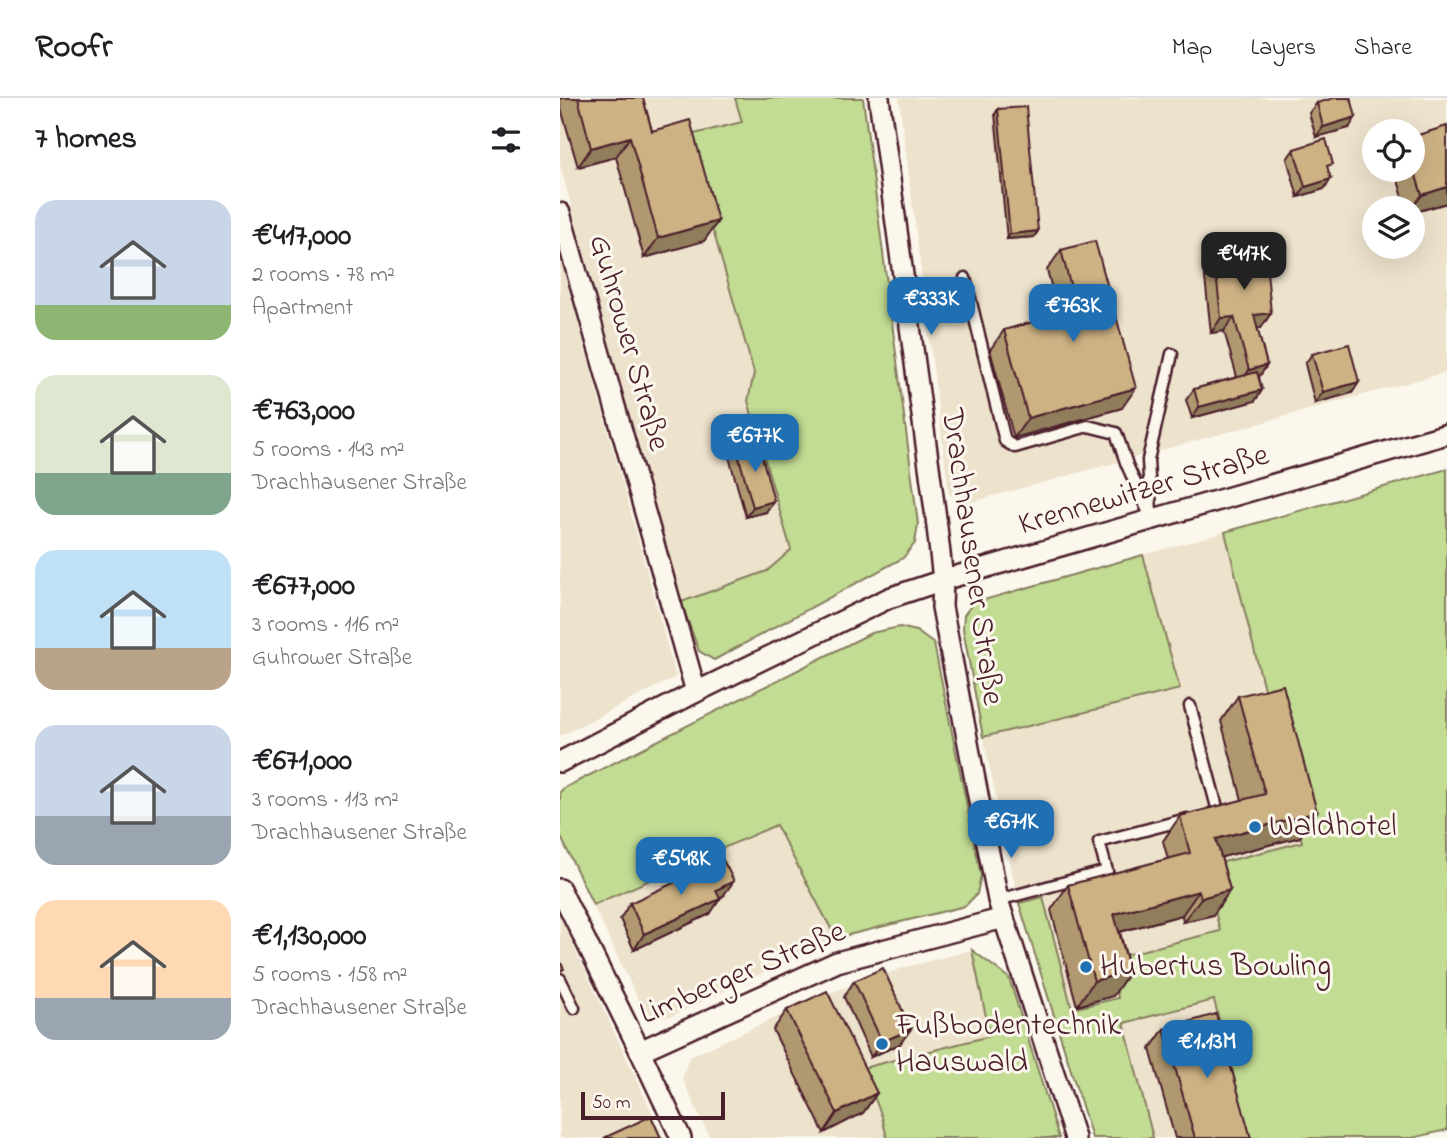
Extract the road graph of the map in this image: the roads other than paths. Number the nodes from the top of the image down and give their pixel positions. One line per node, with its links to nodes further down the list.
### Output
1 (879, 98): 7 (street, Drachhausener Straße)
2 (560, 213): 8 (street, Guhrower Straße)
3 (965, 278): 6 (lane)
4 (1172, 354): 6 (lane)
5 (1447, 434): 6 (street, Krennewitzer Straße)
6 (1152, 520): 7 (street, Krennewitzer Straße)
7 (943, 580): 8 (street, Krennewitzer Straße); 14 (street, Drachhausener Straße)
8 (696, 692): 10 (street, Krennewitzer Straße)
9 (1190, 706): 11 (lane)
10 (560, 762)
11 (1206, 814)
12 (1194, 818): 14 (lane)
13 (560, 889): 17 (street, Limberger Straße)
14 (1001, 909): 17 (street, Limberger Straße); 19 (street, Drachhausener Straße)
15 (560, 979): 16 (lane)
16 (574, 1008)
17 (640, 1051): 18 (street)
18 (681, 1138)
19 (1075, 1138)

